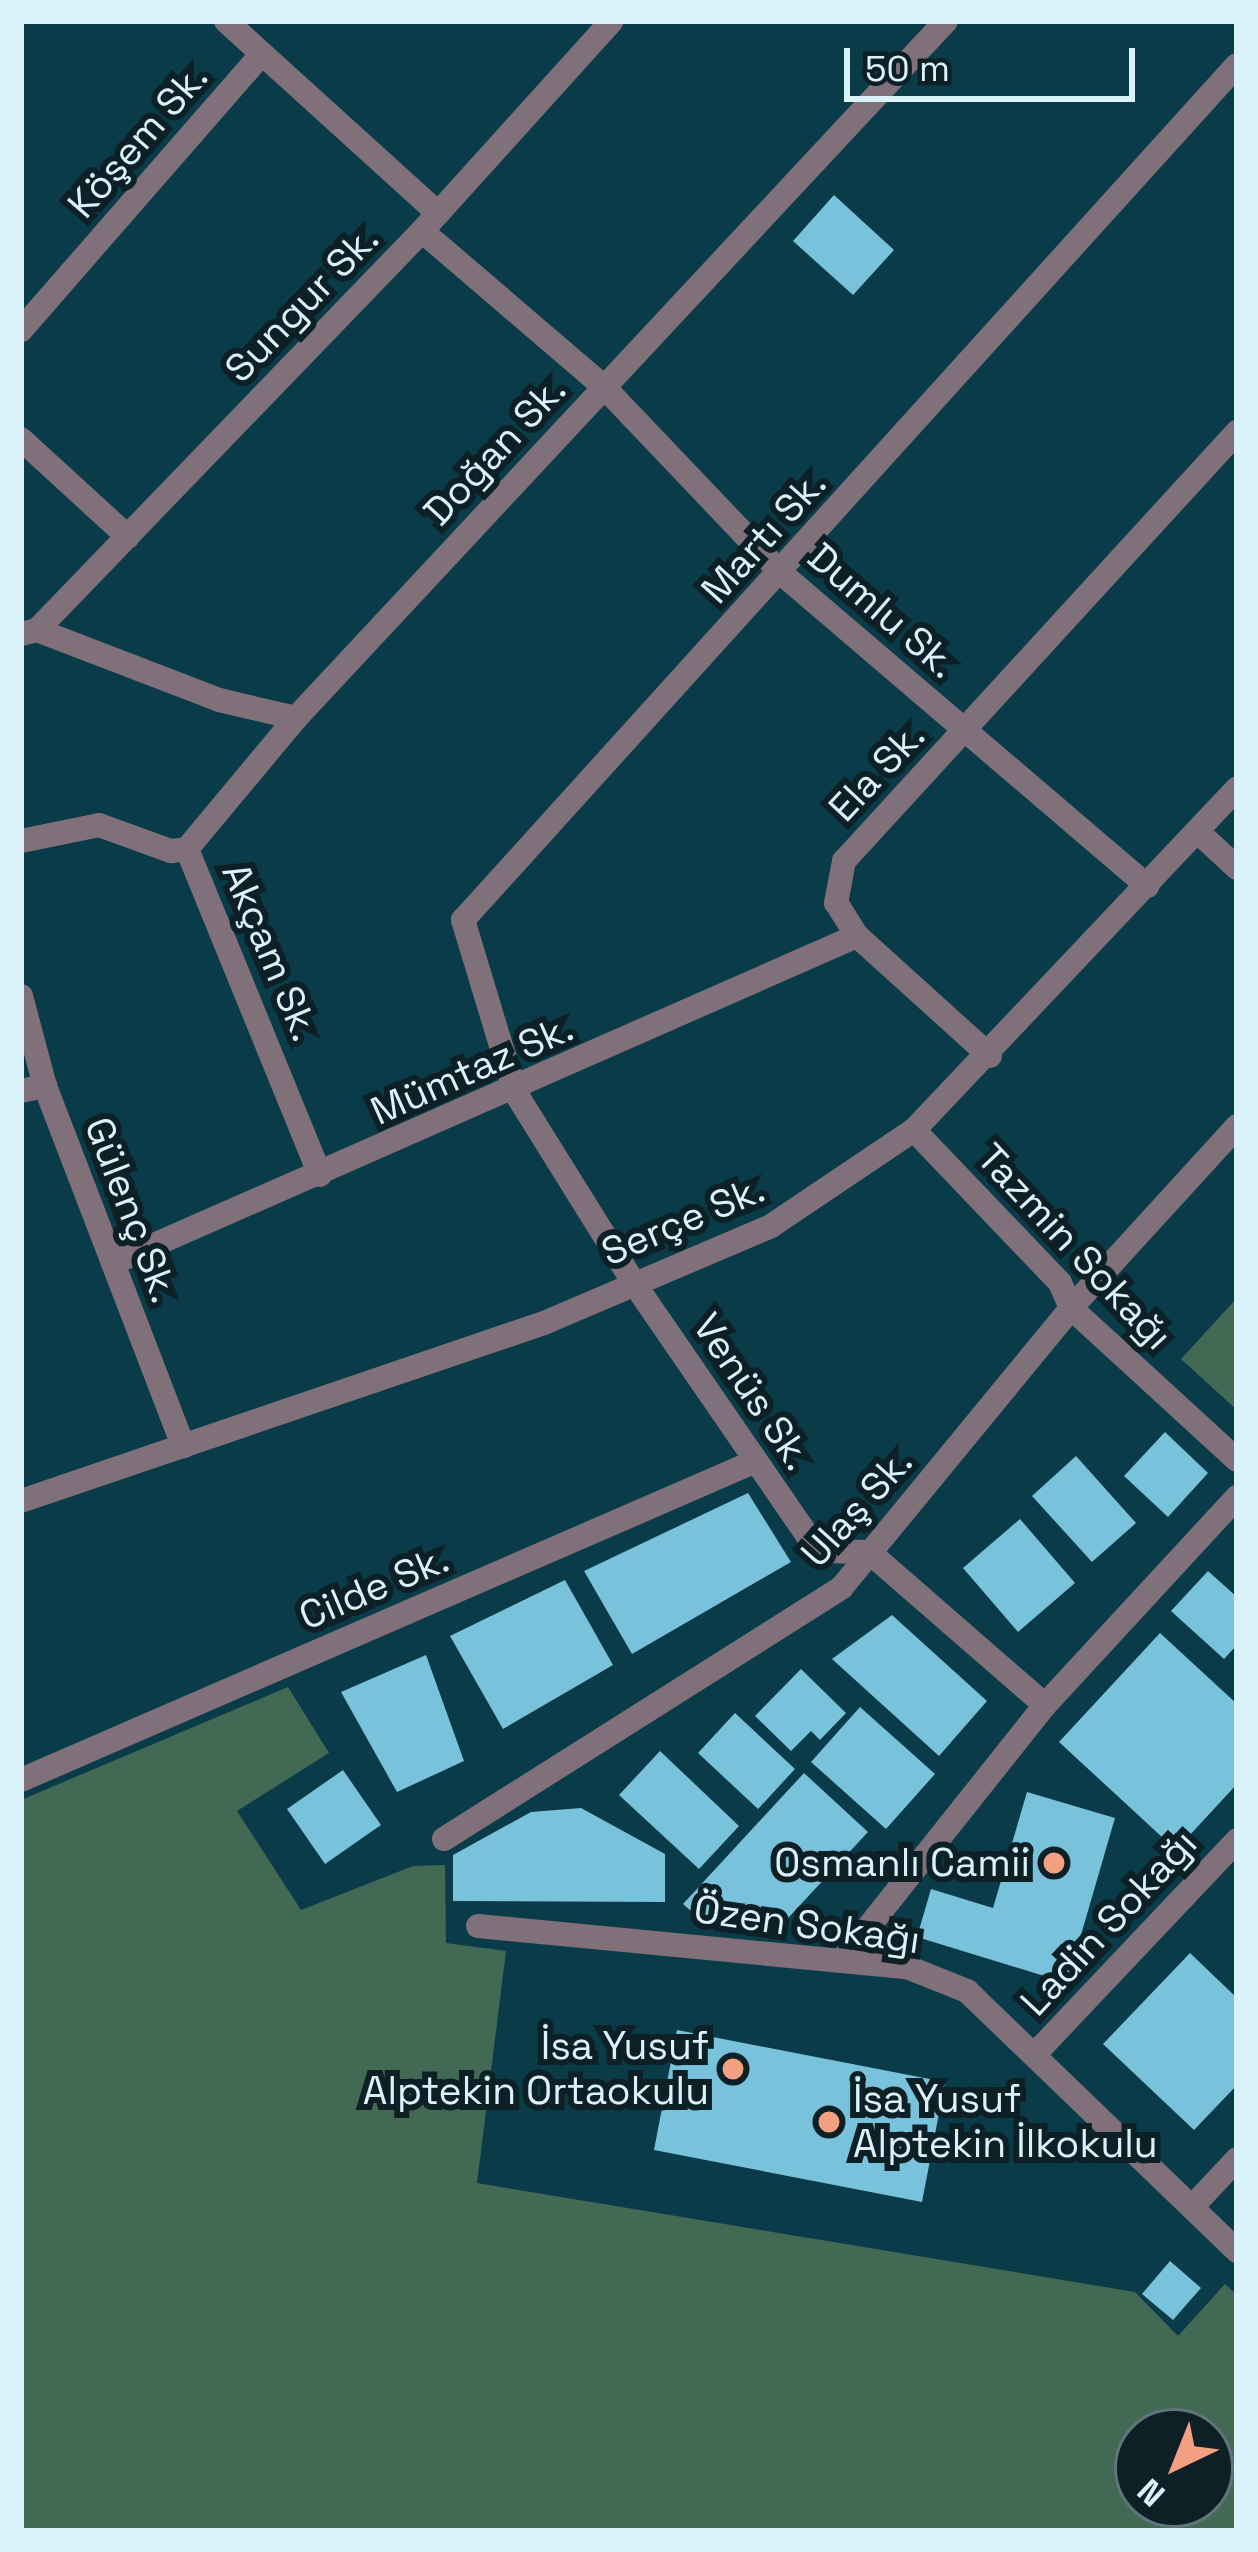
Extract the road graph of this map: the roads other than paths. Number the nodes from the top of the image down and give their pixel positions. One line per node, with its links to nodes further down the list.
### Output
1 (226, 21): 4 (street, Dumlu Sk.)
2 (612, 21): 6 (street, Sungur Sk.)
3 (946, 21): 8 (street, Doğan Sk.)
4 (262, 54): 6 (street, Dumlu Sk.); 7 (street, Köşem Sk.)
5 (1237, 65): 12 (street, Martı Sk.)
6 (430, 222): 8 (street, Dumlu Sk.); 11 (street, Sungur Sk.)
7 (21, 331)
8 (604, 387): 12 (street, Dumlu Sk.); 14 (street, Doğan Sk.)
9 (1237, 433): 15 (street, Ela Sk.)
10 (21, 440): 11 (street)
11 (128, 537): 13 (street, Sungur Sk.)
12 (781, 573): 15 (street, Dumlu Sk.); 26 (street, Martı Sk.)
13 (29, 632): 14 (street)
14 (296, 718): 19 (street, Akçam Sk.)
15 (965, 730): 21 (street, Dumlu Sk.); 22 (street, Ela Sk.)
16 (1237, 789): 17 (street, Serçe Sk.)
17 (1198, 832): 20 (street); 21 (street, Serçe Sk.)
18 (21, 841): 19 (street)
19 (187, 849): 29 (street, Akçam Sk.)
20 (1237, 868)
21 (1148, 886): 24 (street, Serçe Sk.)
22 (857, 936): 24 (street); 26 (street, Mümtaz Sk.)
23 (21, 996): 25 (street, Gülenç Sk.)
24 (991, 1056): 28 (street, Serçe Sk.)
25 (33, 1088): 30 (street, Gülenç Sk.)
26 (515, 1092): 29 (street, Mümtaz Sk.); 31 (street, Venüs Sk.)
27 (1237, 1126): 32 (street, Ulaş Sk.)
28 (914, 1130): 31 (street, Serçe Sk.); 32 (street, Tazmin Sokağı)
29 (320, 1174): 30 (street, Mümtaz Sk.)
30 (113, 1263): 33 (street, Gülenç Sk.)
31 (632, 1280): 33 (street, Serçe Sk.); 35 (street, Venüs Sk.)
32 (1071, 1308): 34 (street, Tazmin Sokağı); 38 (street, Ulaş Sk.)
33 (183, 1446): 37 (street, Serçe Sk.)
34 (1237, 1460)
35 (756, 1461): 38 (street, Venüs Sk.); 40 (street, Cilde Sk.)
36 (1237, 1497): 39 (street)
37 (21, 1501)
38 (868, 1552): 39 (street); 41 (street, Ulaş Sk.)
39 (1045, 1705): 44 (street)
40 (21, 1780)
41 (444, 1839)
42 (1237, 1840): 45 (street, Ladin Sokağı)
43 (478, 1926): 44 (street, Özen Sokağı)
44 (843, 1959): 45 (street, Özen Sokağı)
45 (1034, 2055): 47 (street, Özen Sokağı)
46 (1237, 2159): 47 (street)
47 (1192, 2207): 48 (street, Özen Sokağı)
48 (1237, 2251)

